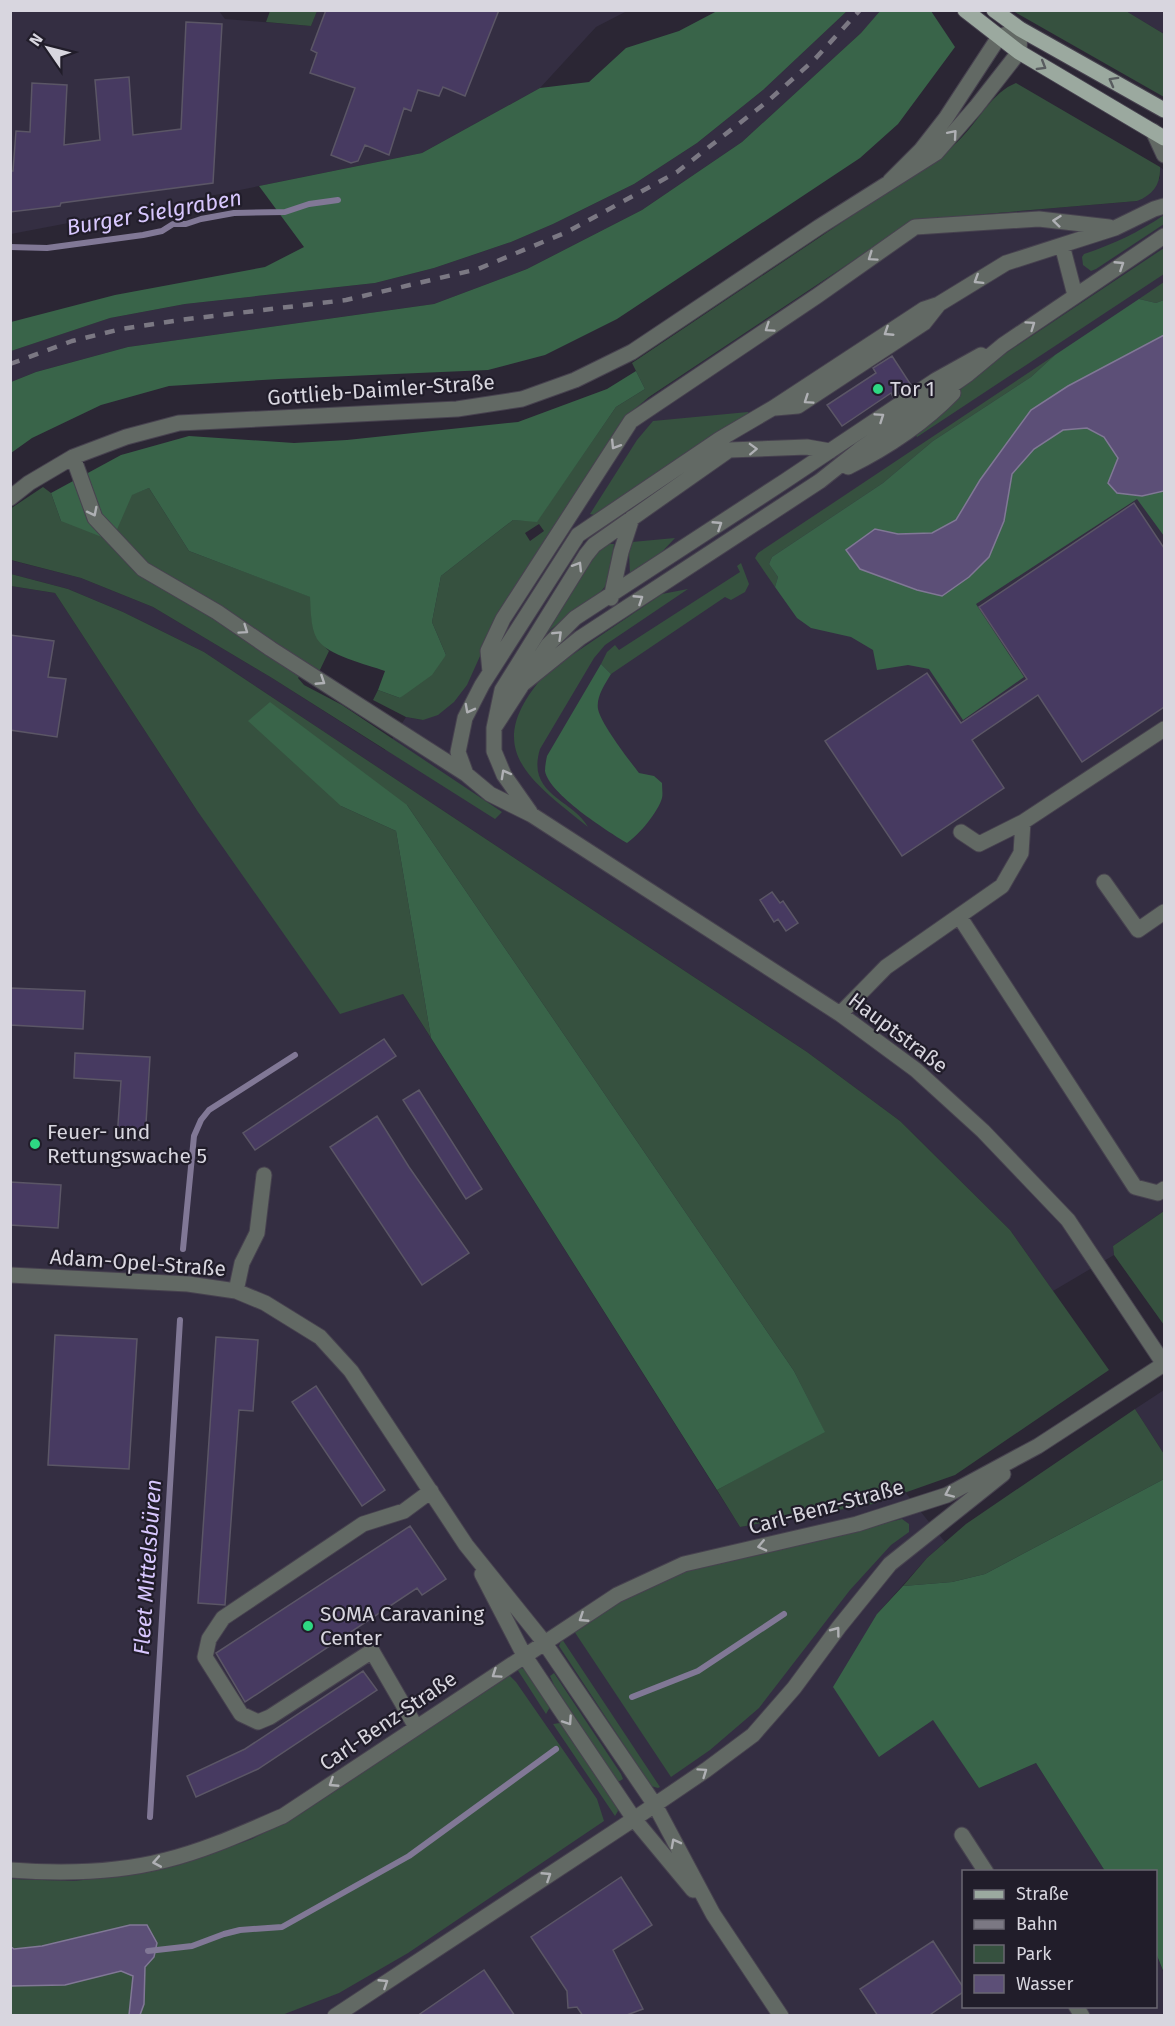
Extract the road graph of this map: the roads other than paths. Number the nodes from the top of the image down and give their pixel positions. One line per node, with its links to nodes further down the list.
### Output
1 (965, 10): 4 (main road)
2 (994, 10): 3 (main road)
3 (1020, 29): 4 (street); 5 (street); 6 (main road, one-way to 3)
4 (999, 37): 5 (main road); 9 (street, Gottlieb-Daimler-Straße)
5 (1019, 52): 7 (main road, one-way to 7); 9 (street, Gottlieb-Daimler-Straße, one-way to 5)
6 (1164, 110)
7 (1159, 135): 8 (street)
8 (1164, 155)
9 (890, 181): 18 (street, Gottlieb-Daimler-Straße)
10 (1164, 194): 11 (street)
11 (1159, 207): 12 (street)
12 (1115, 228): 14 (street); 20 (street, one-way to 20)
13 (1164, 236): 15 (street, one-way to 13)
14 (1062, 245): 15 (street); 22 (street, one-way to 22)
15 (1075, 295): 16 (street, one-way to 15)
16 (1003, 345): 17 (street, one-way to 16); 24 (street, one-way to 16)
17 (830, 451): 21 (street, one-way to 17); 23 (street, one-way to 17)
18 (73, 457): 19 (street, Gottlieb-Daimler-Straße); 29 (street, Hauptstraße, one-way to 29)
19 (10, 498)
20 (577, 504): 22 (street); 25 (street)
21 (632, 518): 23 (street); 27 (street, one-way to 21)
22 (578, 535): 25 (street)
23 (612, 593): 24 (street); 26 (street, one-way to 23)
24 (605, 622): 26 (street)
25 (490, 672): 29 (street, one-way to 29)
26 (524, 683): 27 (street)
27 (494, 728): 30 (street, one-way to 27)
28 (1164, 729): 31 (street)
29 (465, 774): 30 (street, Hauptstraße)
30 (532, 815): 36 (street, Hauptstraße)
31 (1023, 822): 32 (street); 35 (street)
32 (961, 832)
33 (1104, 882): 34 (street)
34 (1164, 912)
35 (959, 916): 36 (street); 38 (street)
36 (840, 1014): 41 (street, Hauptstraße)
37 (264, 1175): 40 (street)
38 (1164, 1189)
39 (10, 1275): 40 (street, Adam-Opel-Straße)
40 (236, 1291): 43 (street, Adam-Opel-Straße)
41 (1164, 1364): 42 (street, Carl-Benz-Straße)
42 (1038, 1446): 45 (street, Carl-Benz-Straße, one-way to 45); 48 (street, Carl-Benz-Straße, one-way to 42)
43 (431, 1491): 44 (street, Adam-Opel-Straße); 47 (street)
44 (466, 1545): 45 (street, Adam-Opel-Straße); 46 (street, Adam-Opel-Straße)
45 (544, 1642): 46 (street, Carl-Benz-Straße); 48 (street, Adam-Opel-Straße)
46 (524, 1655): 47 (street, Carl-Benz-Straße, one-way to 47); 49 (street, Adam-Opel-Straße, one-way to 49)
47 (416, 1727): 51 (street, Carl-Benz-Straße, one-way to 51)
48 (655, 1805): 49 (street, Carl-Benz-Straße); 53 (street, Adam-Opel-Straße, one-way to 48)
49 (634, 1819): 53 (street, Adam-Opel-Straße); 54 (street, Carl-Benz-Straße, one-way to 49)
50 (962, 1835): 52 (street)
51 (10, 1870)
52 (985, 1870)
53 (713, 1914): 55 (street)
54 (335, 2016)
55 (781, 2016)

